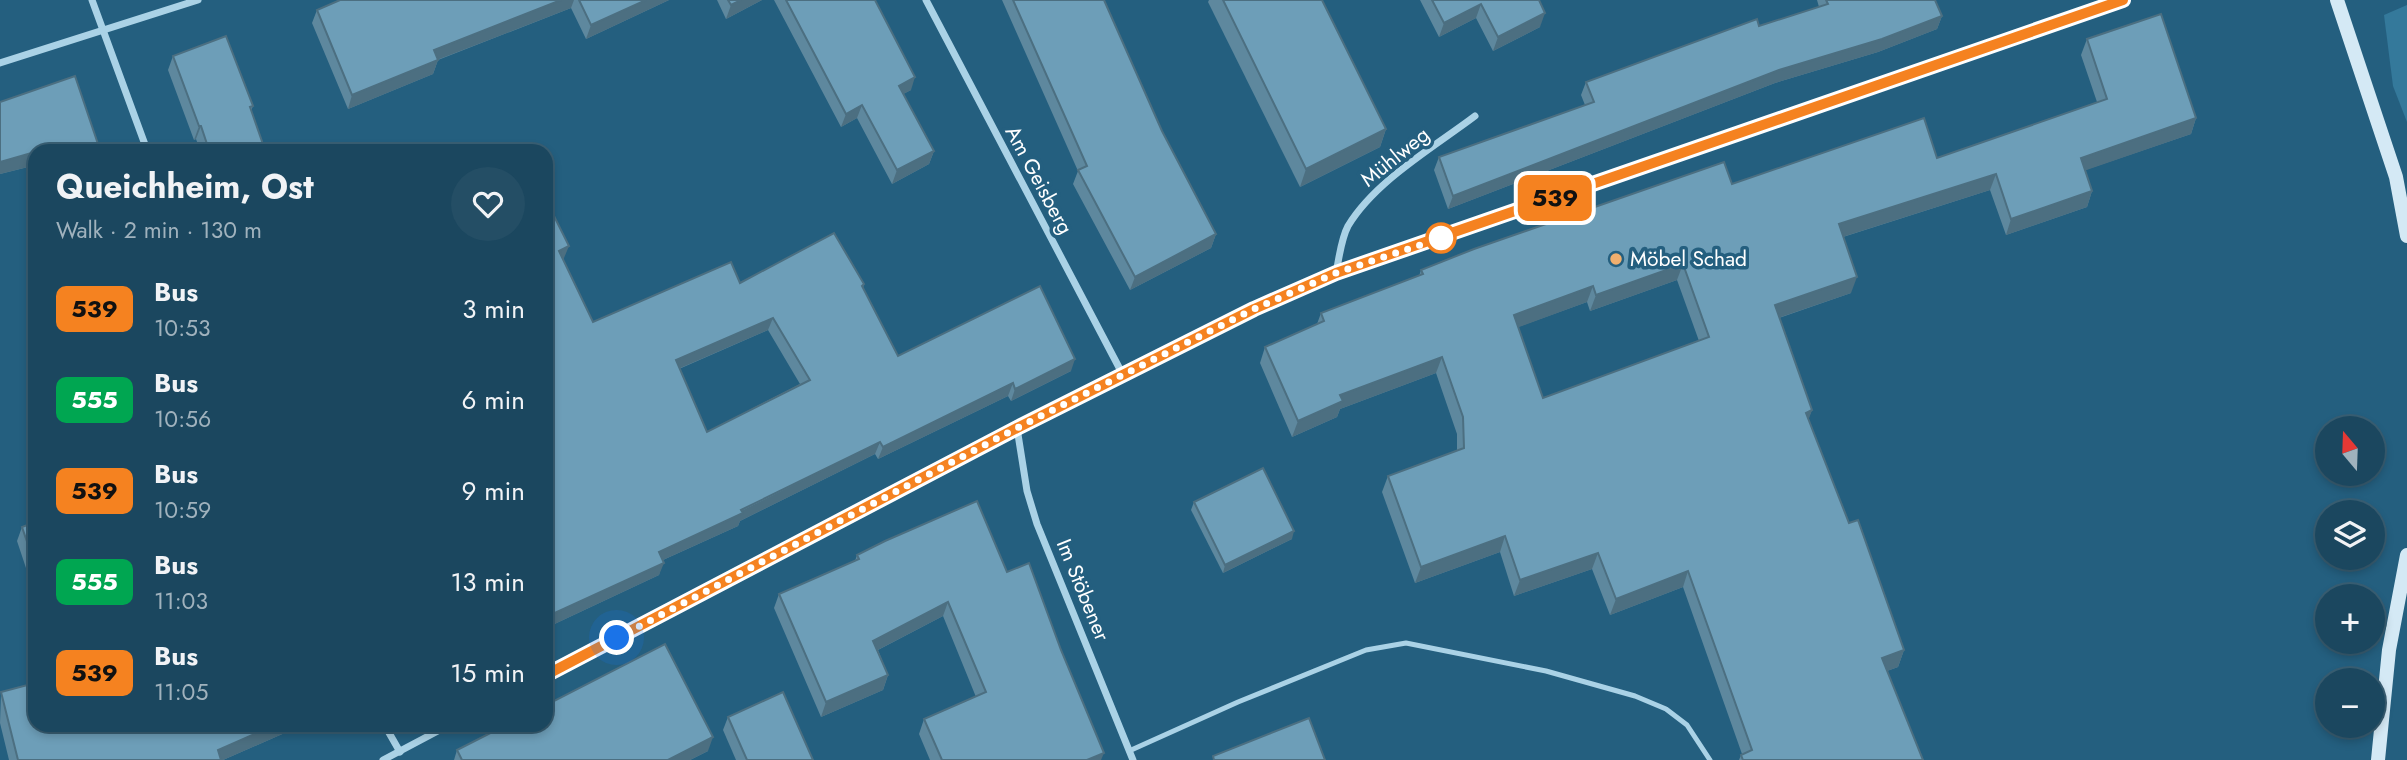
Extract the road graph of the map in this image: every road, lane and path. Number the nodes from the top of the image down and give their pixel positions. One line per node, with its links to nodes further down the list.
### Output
1 (92, 0): 6 (street)
2 (198, 0): 6 (street)
3 (926, 0): 12 (street, Am Geisberg)
4 (2123, 0): 11 (street)
5 (2337, 0): 10 (street)
6 (103, 31): 7 (street); 9 (street)
7 (0, 63)
8 (1475, 116): 11 (street, Mühlweg)
9 (145, 144)
10 (2407, 236)
11 (1336, 273): 12 (street)
12 (1123, 376): 13 (street)
13 (1017, 428): 15 (street); 18 (street, Im Stöbener)
14 (2407, 555): 23 (street)
15 (553, 671)
16 (389, 732): 19 (street)
17 (437, 732): 19 (street)
18 (1129, 751): 21 (street, Im Stöbener); 22 (lane)
19 (400, 752): 20 (street)
20 (383, 760)
21 (1133, 760)
22 (1710, 760)
23 (2378, 760)

